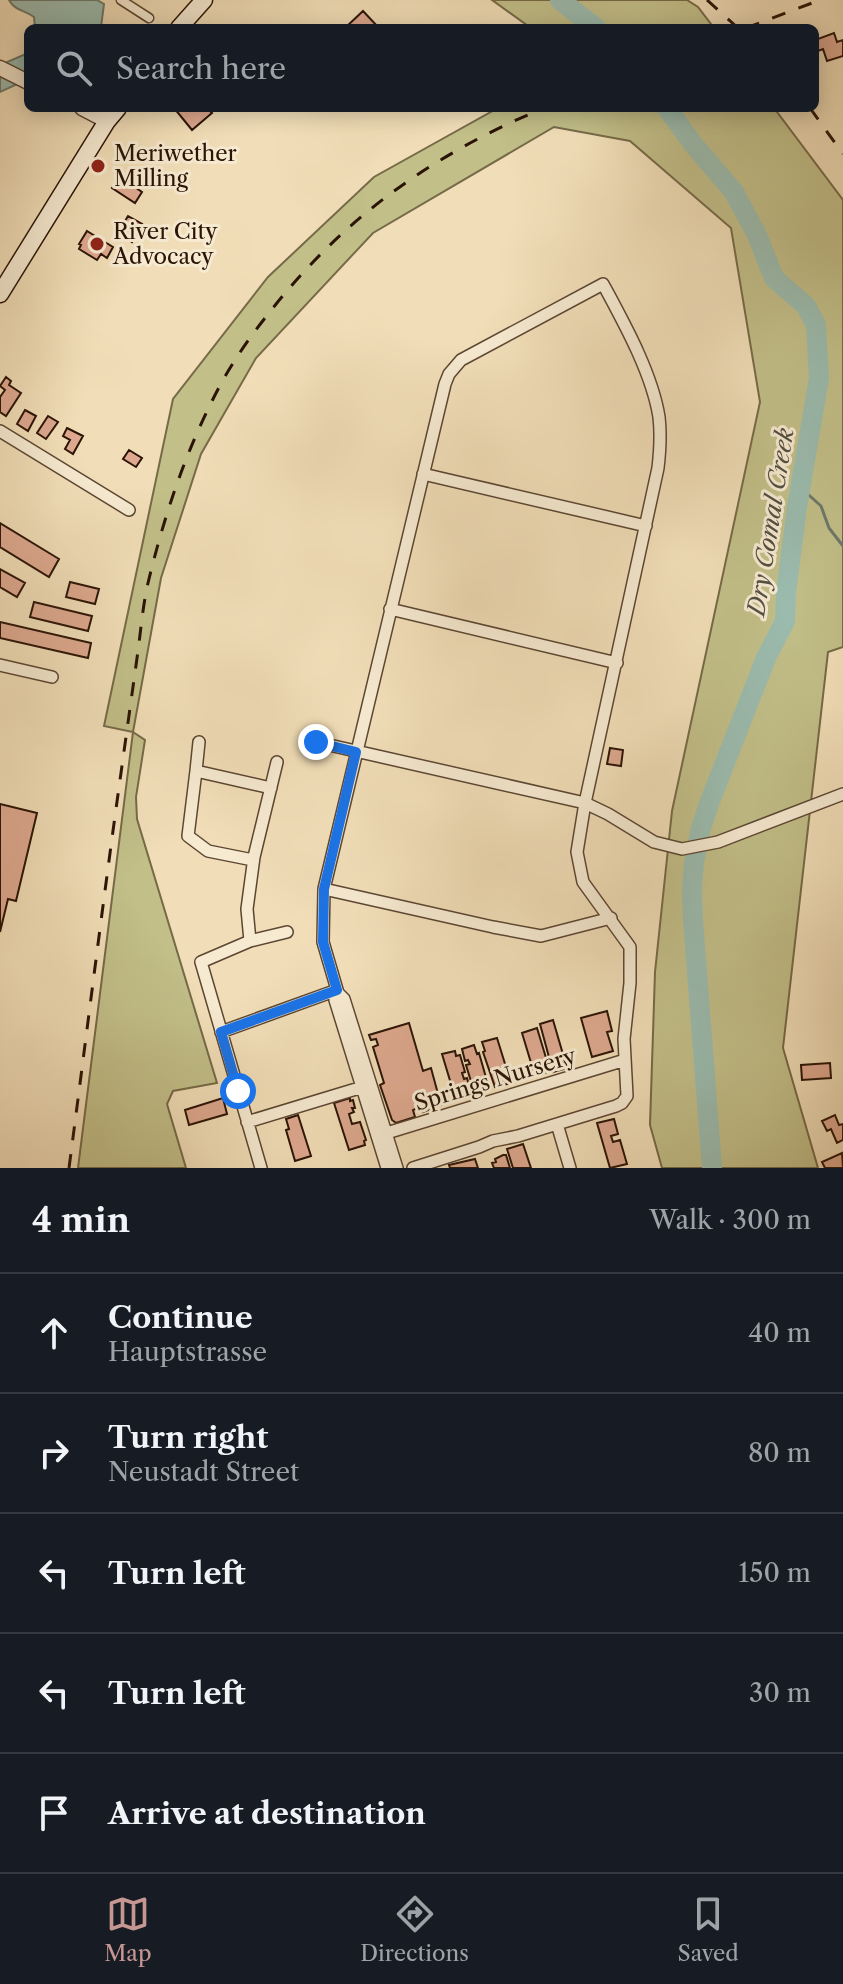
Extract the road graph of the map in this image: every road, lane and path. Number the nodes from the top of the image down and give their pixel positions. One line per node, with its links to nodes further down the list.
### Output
1 (121, 0): 3 (street)
2 (204, 0): 4 (main road)
3 (149, 18)
4 (183, 24)
5 (0, 68): 6 (street)
6 (24, 80)
7 (112, 114): 8 (main road)
8 (0, 294)
9 (0, 431): 11 (street)
10 (423, 474): 12 (street); 12 (street); 13 (street)
11 (129, 510)
12 (646, 526): 14 (street)
13 (390, 609): 14 (street); 19 (street)
14 (617, 663): 24 (street)
15 (0, 665): 16 (street)
16 (52, 677)
17 (199, 742): 21 (street)
18 (316, 742): 19 (street)
19 (356, 752): 24 (street); 26 (street)
20 (277, 762): 22 (street)
21 (196, 771): 22 (street); 25 (street)
22 (271, 788): 25 (street)
23 (843, 794): 24 (street)
24 (585, 803): 27 (street)
25 (253, 860): 29 (street)
26 (324, 889): 27 (street); 30 (street)
27 (611, 918): 32 (street)
28 (287, 932): 29 (street)
29 (250, 941): 31 (street)
30 (338, 991): 31 (street); 33 (street)
31 (221, 1032): 34 (street)
32 (625, 1060): 35 (street); 36 (street, Springs Nursery)
33 (367, 1086): 34 (street); 36 (street)
34 (247, 1122): 37 (street)
35 (557, 1124): 40 (street); 41 (street)
36 (382, 1135): 38 (street); 39 (street)
37 (261, 1168)
38 (387, 1168)
39 (397, 1168)
40 (413, 1168)
41 (570, 1168)

